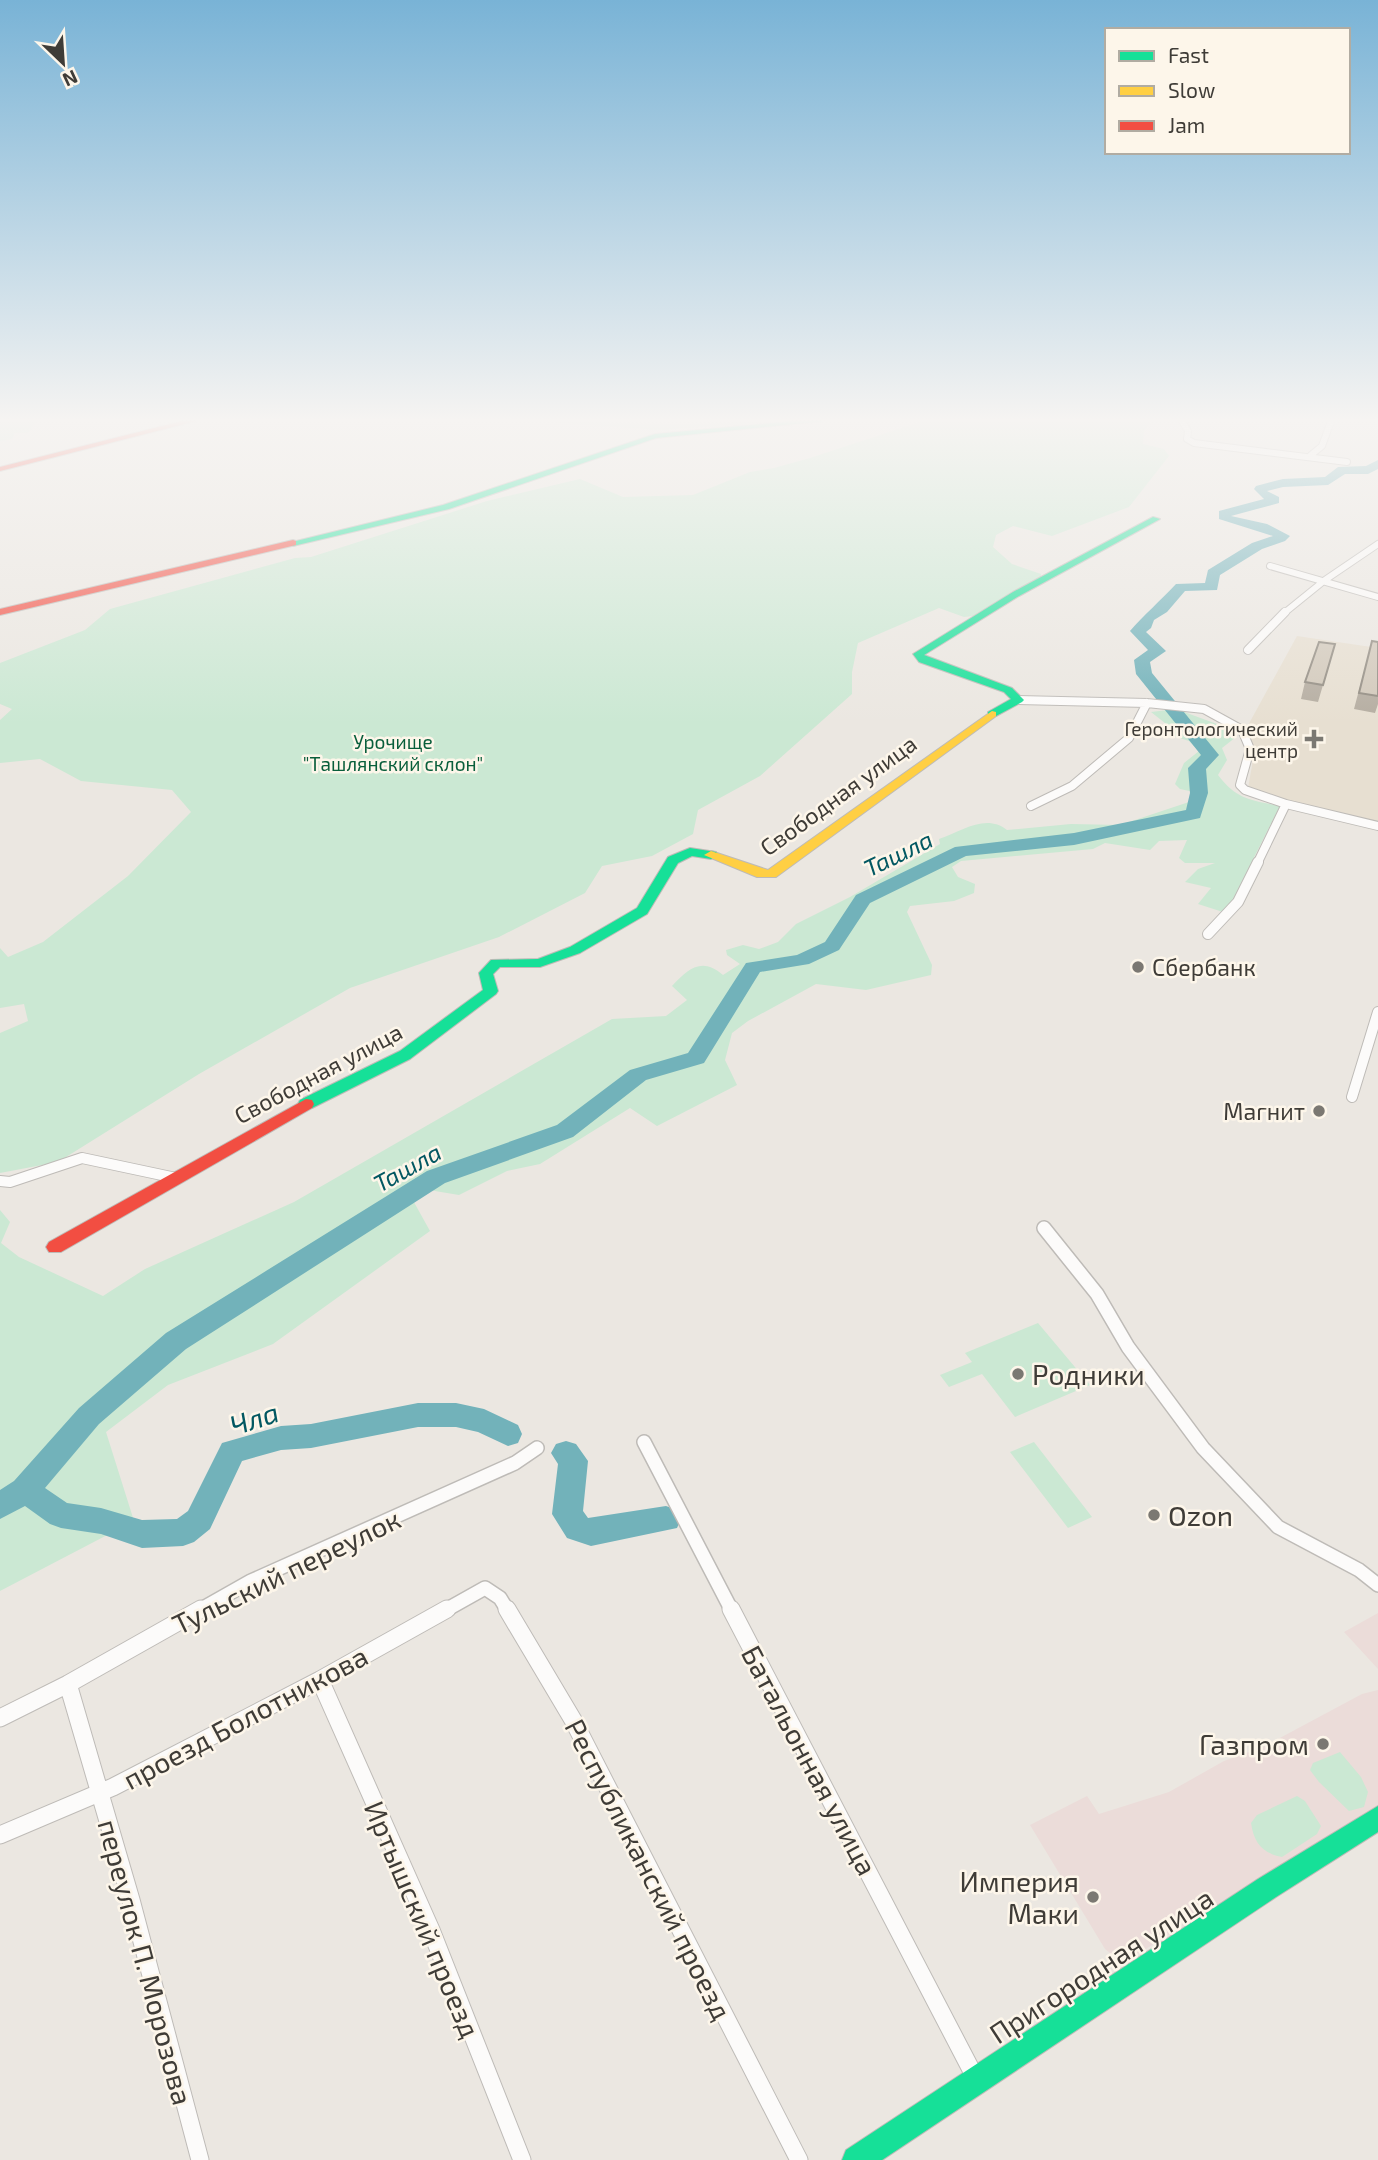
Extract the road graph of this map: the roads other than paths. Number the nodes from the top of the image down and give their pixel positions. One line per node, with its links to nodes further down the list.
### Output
1 (387, 522): 7 (street)
2 (1151, 522): 9 (street)
3 (1378, 544): 5 (street)
4 (1270, 566): 5 (street)
5 (1321, 581): 6 (street); 8 (street)
6 (1378, 597)
7 (0, 612)
8 (1248, 650)
9 (1018, 700): 10 (street); 17 (street, Свободная улица)
10 (1147, 703): 11 (street); 12 (street)
11 (1286, 804): 13 (street); 14 (street)
12 (1031, 806)
13 (1378, 826)
14 (1208, 934)
15 (1378, 1012): 16 (street)
16 (1352, 1097)
17 (176, 1178): 18 (street); 20 (street, Свободная улица)
18 (0, 1181)
19 (1044, 1228): 23 (street)
20 (55, 1247)
21 (644, 1442): 31 (street, Батальонная улица)
22 (537, 1448): 26 (street, Тульский переулок)
23 (1378, 1585)
24 (485, 1588): 25 (street, проезд Болотникова); 34 (street, Республиканский проезд)
25 (320, 1680): 28 (street, проезд Болотникова); 33 (street, Иртышский проезд)
26 (68, 1684): 27 (street, Тульский переулок); 28 (street, переулок П. Морозова)
27 (0, 1718)
28 (100, 1792): 30 (street, проезд Болотникова); 32 (street, переулок П. Морозова)
29 (1378, 1818): 31 (street, Пригородная улица)
30 (0, 1835)
31 (976, 2079): 35 (street, Пригородная улица)
32 (200, 2160)
33 (523, 2160)
34 (799, 2160)
35 (856, 2160)

